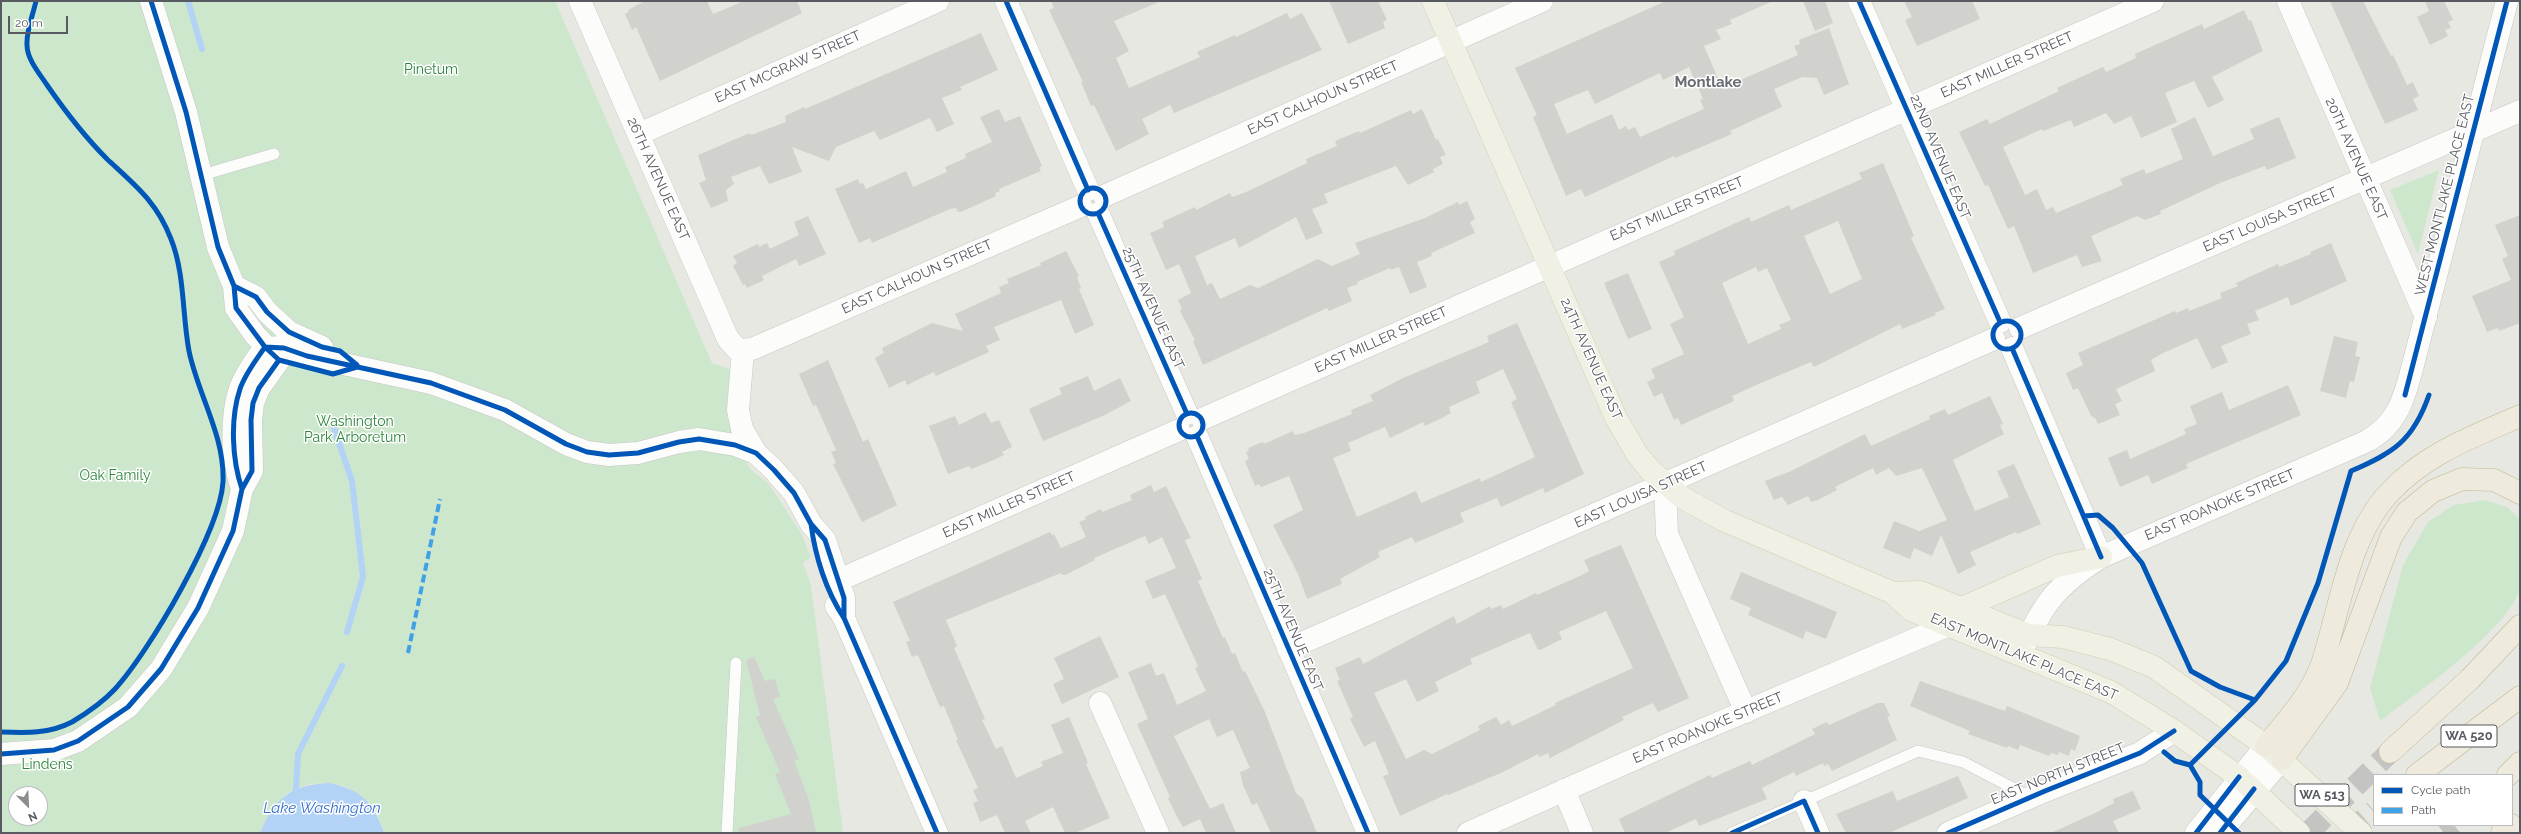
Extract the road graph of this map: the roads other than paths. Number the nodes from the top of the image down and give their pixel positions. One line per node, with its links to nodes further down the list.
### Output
1 (151, 1): 17 (street)
2 (580, 1): 15 (street, 26TH AVENUE EAST)
3 (938, 1): 15 (street, EAST MCGRAW STREET)
4 (1006, 1): 19 (street, 25TH AVENUE EAST)
5 (1433, 1): 11 (main road, 24TH AVENUE EAST)
6 (1542, 1): 11 (street, EAST CALHOUN STREET)
7 (1859, 1): 12 (street, 22ND AVENUE EAST)
8 (2153, 1): 12 (street, EAST MILLER STREET)
9 (2288, 1): 18 (street, 20TH AVENUE EAST)
10 (2507, 1): 14 (street, WEST MONTLAKE PLACE EAST)
11 (1450, 40): 19 (street, EAST CALHOUN STREET); 20 (main road, 24TH AVENUE EAST)
12 (1907, 110): 20 (street, EAST MILLER STREET); 22 (street, 22ND AVENUE EAST)
13 (2520, 111): 14 (street, EAST LOUISA STREET)
14 (2473, 132): 18 (street, EAST LOUISA STREET); 21 (street, WEST MONTLAKE PLACE EAST)
15 (639, 134): 24 (street, 26TH AVENUE EAST)
16 (274, 154): 17 (lane)
17 (202, 174): 23 (street)
18 (2365, 179): 21 (street, 20TH AVENUE EAST); 22 (street, EAST LOUISA STREET)
19 (1093, 201): 24 (street, EAST CALHOUN STREET); 27 (street, 25TH AVENUE EAST)
20 (1549, 265): 27 (street, EAST MILLER STREET); 30 (main road, 24TH AVENUE EAST)
21 (2426, 317): 28 (street, WEST MONTLAKE PLACE EAST)
22 (2006, 334): 30 (street, EAST LOUISA STREET); 33 (street, 22ND AVENUE EAST)
23 (279, 347): 25 (street); 25 (street); 50 (street)
24 (748, 350): 29 (street)
25 (359, 366): 29 (street)
26 (2520, 416): 48 (highway)
27 (1191, 425): 34 (street, EAST MILLER STREET); 41 (street, 25TH AVENUE EAST)
28 (2389, 425): 33 (street, EAST ROANOKE STREET)
29 (756, 453): 32 (street)
30 (1665, 484): 35 (main road, EAST MONTLAKE PLACE EAST); 41 (street, EAST LOUISA STREET); 46 (street)
31 (2520, 492): 48 (highway)
32 (811, 524): 34 (street); 37 (street)
33 (2101, 556): 36 (main road); 40 (street, EAST ROANOKE STREET)
34 (839, 580): 37 (street)
35 (1893, 593): 36 (main road, EAST MONTLAKE PLACE EAST); 38 (main road, EAST MONTLAKE PLACE EAST)
36 (1962, 608): 40 (main road, EAST MONTLAKE PLACE EAST)
37 (844, 618): 60 (street)
38 (1949, 625): 42 (main road, EAST MONTLAKE PLACE EAST); 46 (street, EAST ROANOKE STREET)
39 (2520, 626): 49 (highway)
40 (2030, 635): 42 (street, EAST ROANOKE STREET); 48 (main road, EAST MONTLAKE PLACE EAST)
41 (1288, 649): 62 (street, 25TH AVENUE EAST)
42 (2021, 655): 47 (main road, EAST MONTLAKE PLACE EAST)
43 (736, 663): 59 (lane)
44 (2520, 697): 52 (highway, WA 520)
45 (1100, 703): 61 (street)
46 (1746, 712): 55 (street, EAST ROANOKE STREET)
47 (2174, 731): 54 (main road, EAST MONTLAKE PLACE EAST); 56 (street, EAST NORTH STREET)
48 (2274, 752): 54 (street); 71 (main road, WA 513)
49 (2390, 752)
50 (1, 754)
51 (2520, 763): 53 (highway)
52 (2418, 774)
53 (2509, 774)
54 (2247, 783): 68 (street); 69 (street); 70 (main road, WA 513)
55 (1564, 790): 63 (street, EAST ROANOKE STREET); 64 (street)
56 (2030, 797): 57 (lane); 67 (street, EAST NORTH STREET)
57 (1804, 801): 65 (lane); 66 (street)
58 (2511, 826): 72 (highway)
59 (726, 833)
60 (937, 833)
61 (1158, 833)
62 (1368, 833)
63 (1468, 833)
64 (1582, 833)
65 (1732, 833)
66 (1818, 833)
67 (1948, 833)
68 (2196, 833)
69 (2220, 833)
70 (2299, 833)
71 (2361, 833)
72 (2502, 833)

